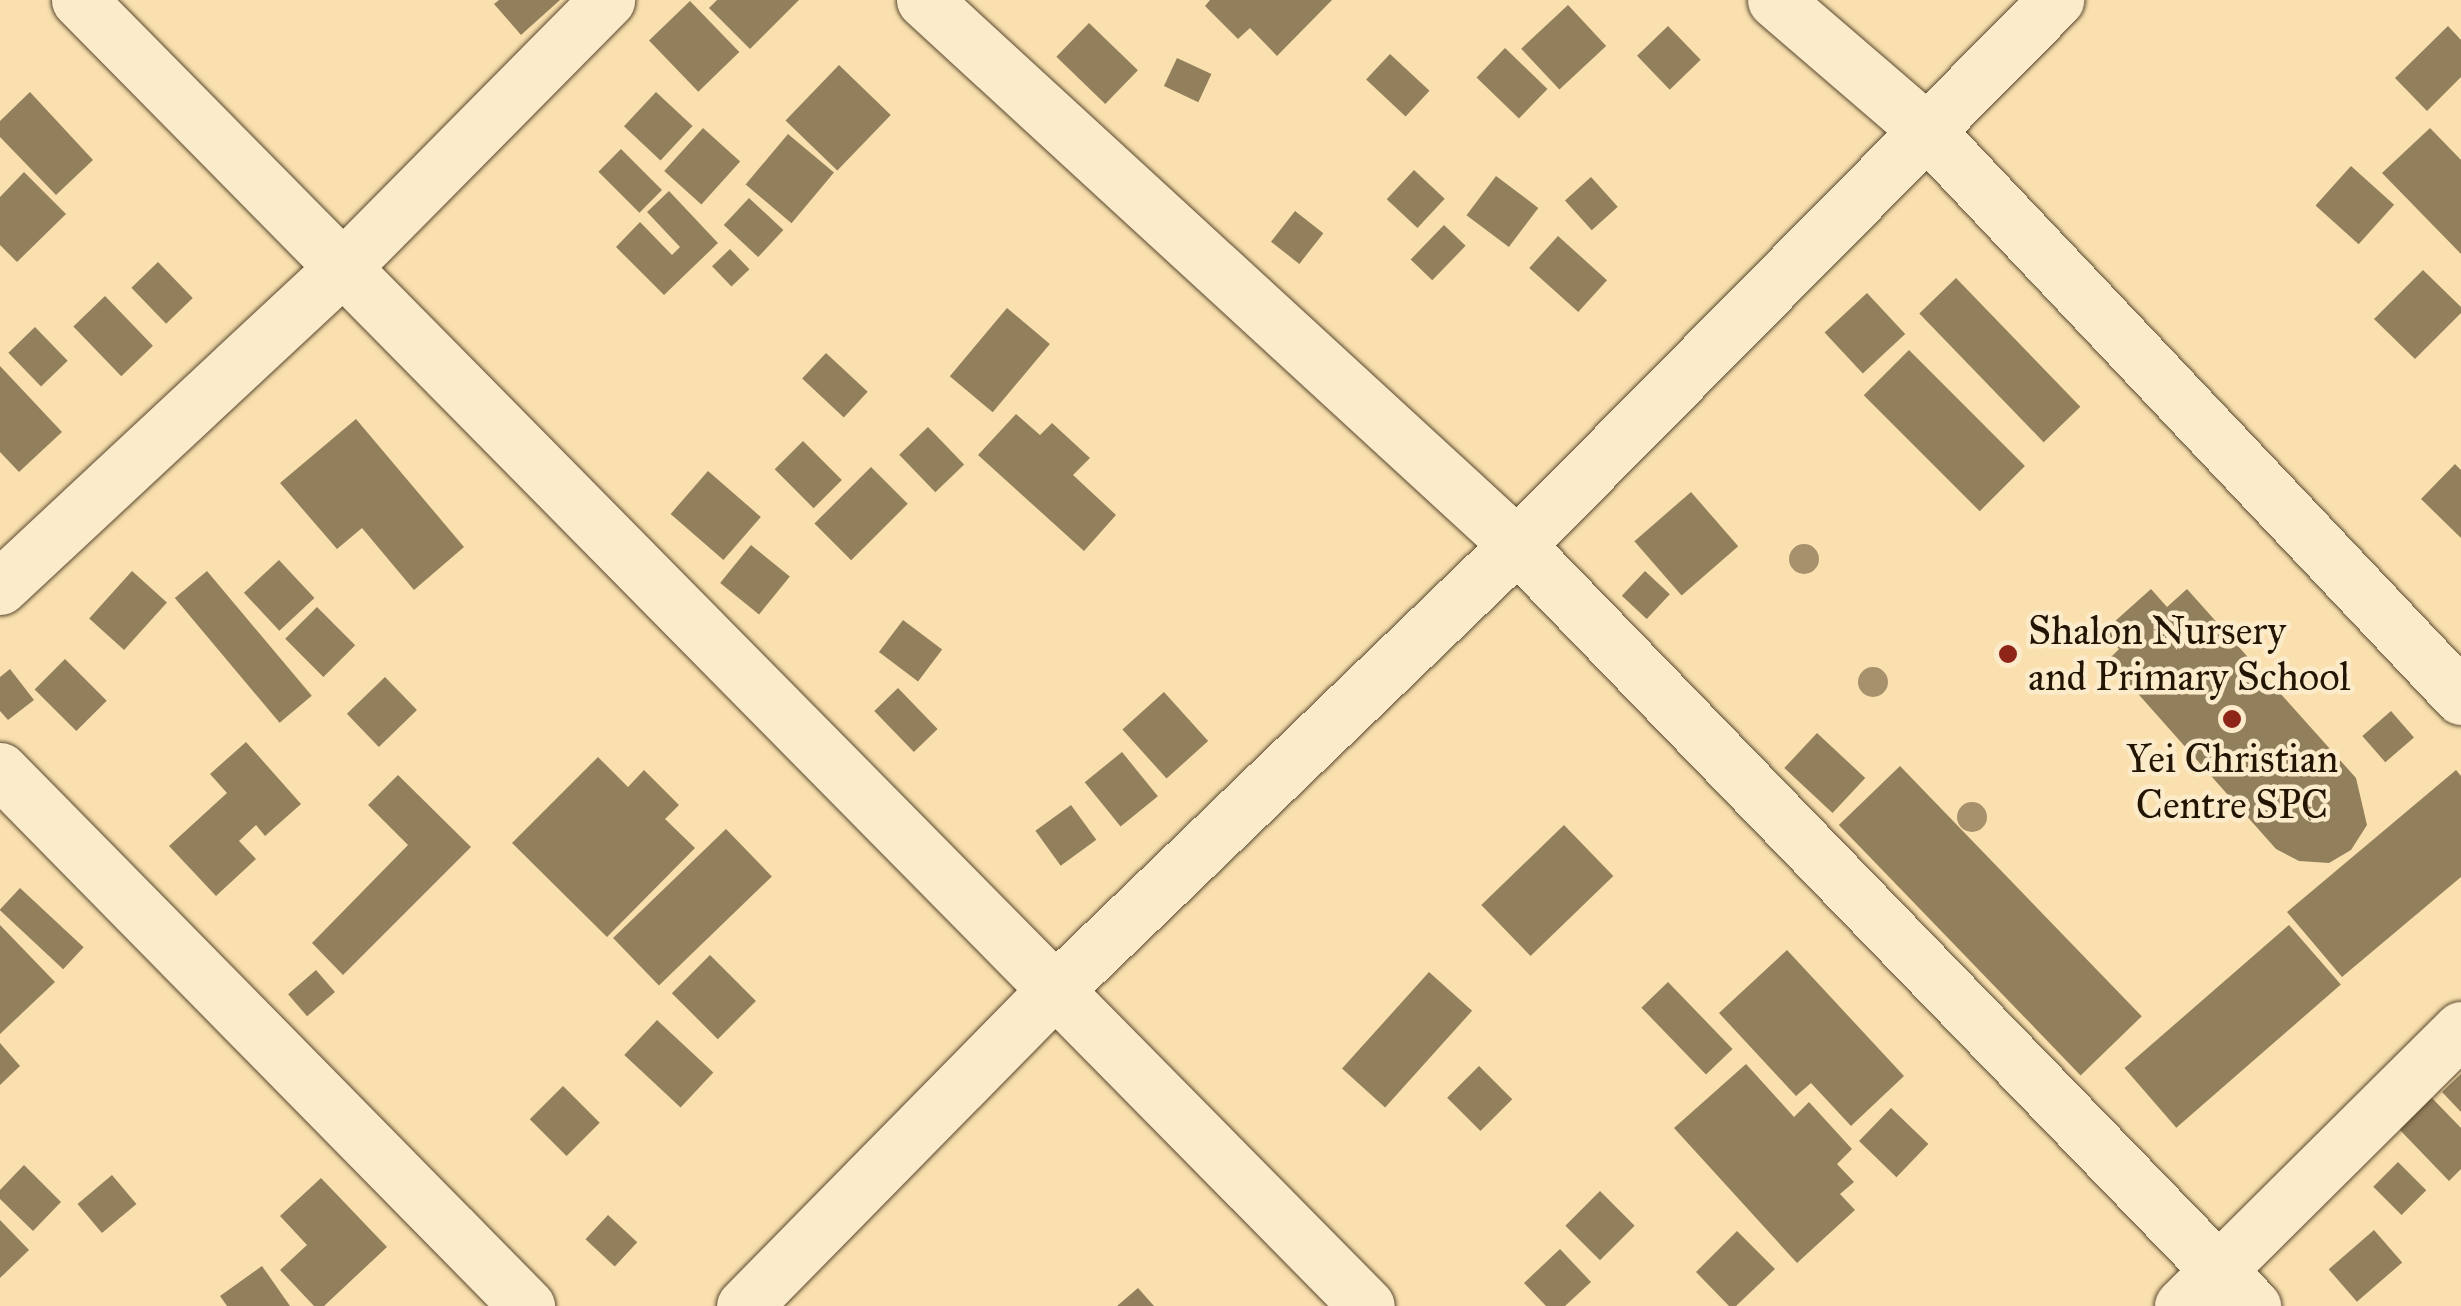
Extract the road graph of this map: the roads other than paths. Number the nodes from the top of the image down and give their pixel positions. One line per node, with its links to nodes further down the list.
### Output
1 (79, 0): 7 (street)
2 (607, 0): 7 (street)
3 (924, 0): 8 (street)
4 (1775, 0): 6 (street)
5 (2056, 0): 6 (street)
6 (1925, 129): 8 (street); 10 (street)
7 (342, 268): 9 (street); 12 (street)
8 (1518, 545): 12 (street); 14 (street)
9 (0, 587)
10 (2461, 697)
11 (0, 770): 15 (street)
12 (1053, 992): 16 (street); 17 (street)
13 (2461, 1029): 14 (street)
14 (2218, 1294)
15 (527, 1306)
16 (744, 1306)
17 (1367, 1306)

